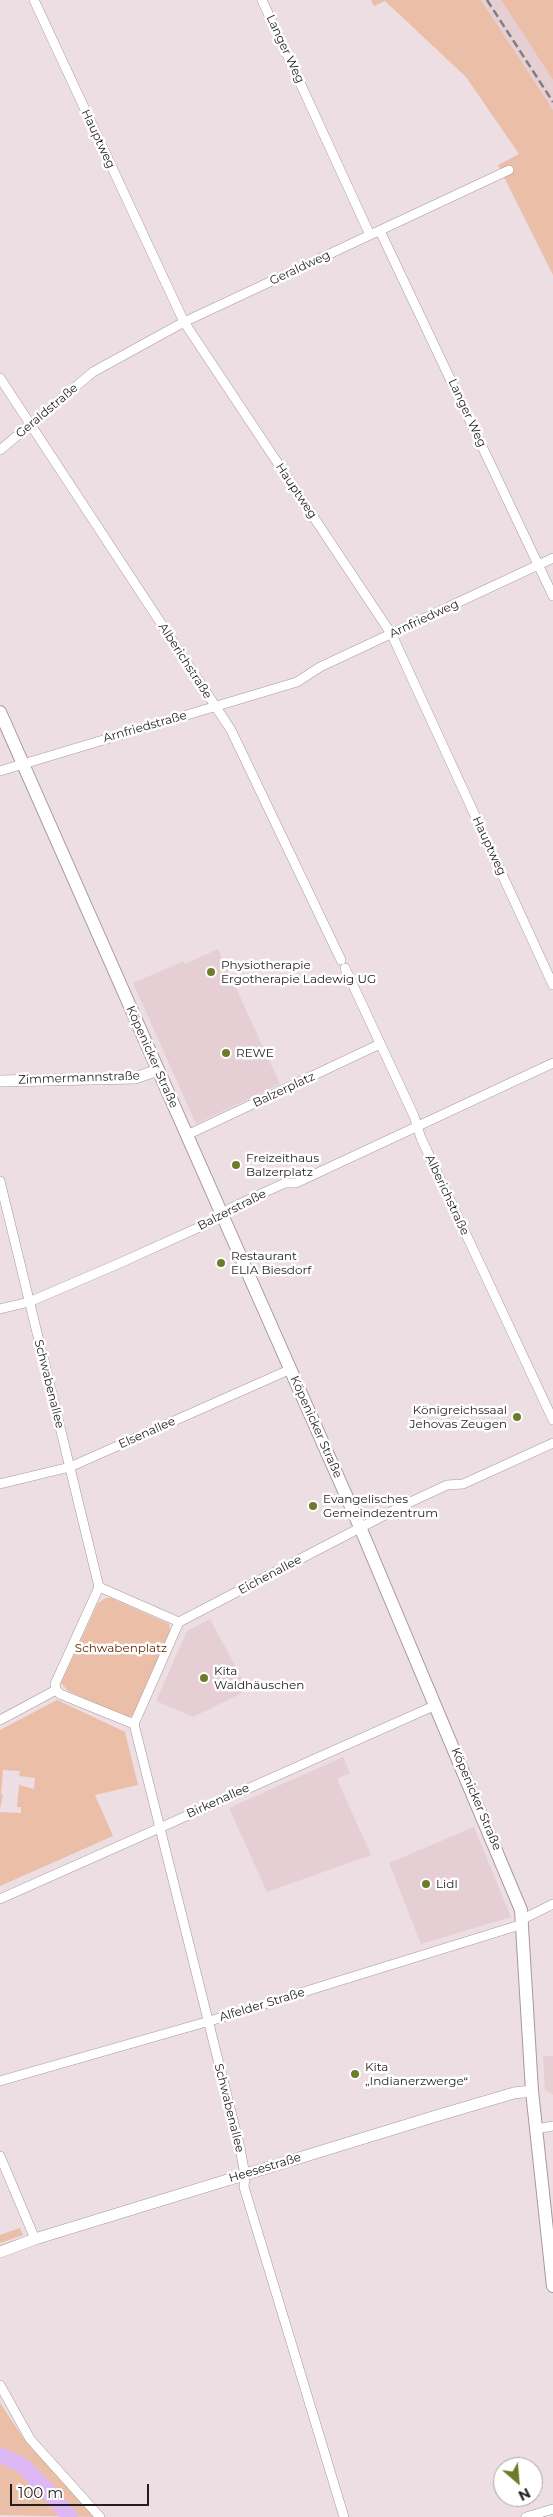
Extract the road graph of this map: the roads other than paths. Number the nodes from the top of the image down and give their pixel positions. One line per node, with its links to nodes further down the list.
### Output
1 (34, 0): 6 (street, Hauptweg)
2 (262, 0): 5 (street, Langer Weg)
3 (509, 170): 4 (street, Geraldweg)
4 (380, 231): 5 (street, Geraldweg); 12 (street, Langer Weg)
5 (370, 235): 6 (street, Geraldweg)
6 (184, 322): 7 (street, Geraldweg); 14 (street, Hauptweg)
7 (93, 372): 9 (street, Geraldstraße)
8 (0, 378): 9 (street, Alberichstraße)
9 (30, 424): 10 (street, Geraldstraße); 16 (street, Alberichstraße)
10 (0, 450)
11 (553, 558): 12 (street, Arnfriedweg)
12 (539, 565): 13 (street, Langer Weg); 14 (street, Arnfriedweg)
13 (553, 596)
14 (392, 635): 15 (street, Arnfriedweg); 20 (street, Hauptweg)
15 (297, 682): 16 (street, Arnfriedstraße)
16 (215, 706): 18 (street, Arnfriedstraße); 21 (street, Alberichstraße)
17 (0, 712): 18 (main road, Köpenicker Straße)
18 (17, 765): 19 (street, Arnfriedstraße); 23 (main road, Köpenicker Straße)
19 (0, 771)
20 (553, 985)
21 (380, 1044): 25 (street, Alberichstraße); 26 (street, Balzerplatz)
22 (553, 1063): 25 (street, Balzerstraße)
23 (158, 1070): 24 (street, Zimmermannstraße); 26 (main road, Köpenicker Straße)
24 (0, 1081)
25 (417, 1127): 28 (street, Balzerstraße); 32 (street, Alberichstraße)
26 (187, 1135): 28 (main road, Köpenicker Straße)
27 (0, 1181): 29 (street, Schwabenallee)
28 (222, 1215): 29 (street, Balzerstraße); 31 (main road, Köpenicker Straße)
29 (29, 1302): 30 (street, Balzerstraße); 34 (street, Schwabenallee)
30 (0, 1309)
31 (290, 1369): 34 (street, Elsenallee); 36 (main road, Köpenicker Straße)
32 (553, 1420)
33 (553, 1443): 36 (street, Eichenallee)
34 (70, 1467): 35 (street, Elsenallee); 37 (street, Schwabenallee)
35 (0, 1484)
36 (360, 1527): 38 (street, Eichenallee); 40 (main road, Köpenicker Straße)
37 (99, 1587): 38 (street); 39 (street)
38 (179, 1622): 42 (street)
39 (56, 1690): 41 (street); 42 (street)
40 (436, 1705): 43 (street, Birkenallee); 46 (main road, Köpenicker Straße)
41 (0, 1720)
42 (134, 1724): 43 (street, Schwabenallee)
43 (160, 1827): 44 (street, Birkenallee); 47 (street, Schwabenallee)
44 (0, 1899)
45 (553, 1904): 46 (street, Alfelder Straße)
46 (523, 1921): 47 (street, Alfelder Straße); 49 (main road, Köpenicker Straße)
47 (208, 2020): 48 (street, Alfelder Straße); 53 (street, Schwabenallee)
48 (0, 2081)
49 (532, 2091): 51 (main road, Köpenicker Straße); 53 (street, Heesestraße)
50 (553, 2126): 51 (street)
51 (536, 2129): 56 (main road, Köpenicker Straße)
52 (0, 2156): 54 (street)
53 (244, 2175): 54 (street, Heesestraße); 60 (street, Schwabenallee)
54 (35, 2239): 55 (street, Heesestraße)
55 (0, 2252)
56 (553, 2286)
57 (0, 2385): 59 (street)
58 (553, 2509): 61 (street)
59 (100, 2517)
60 (344, 2517)
61 (526, 2517)

